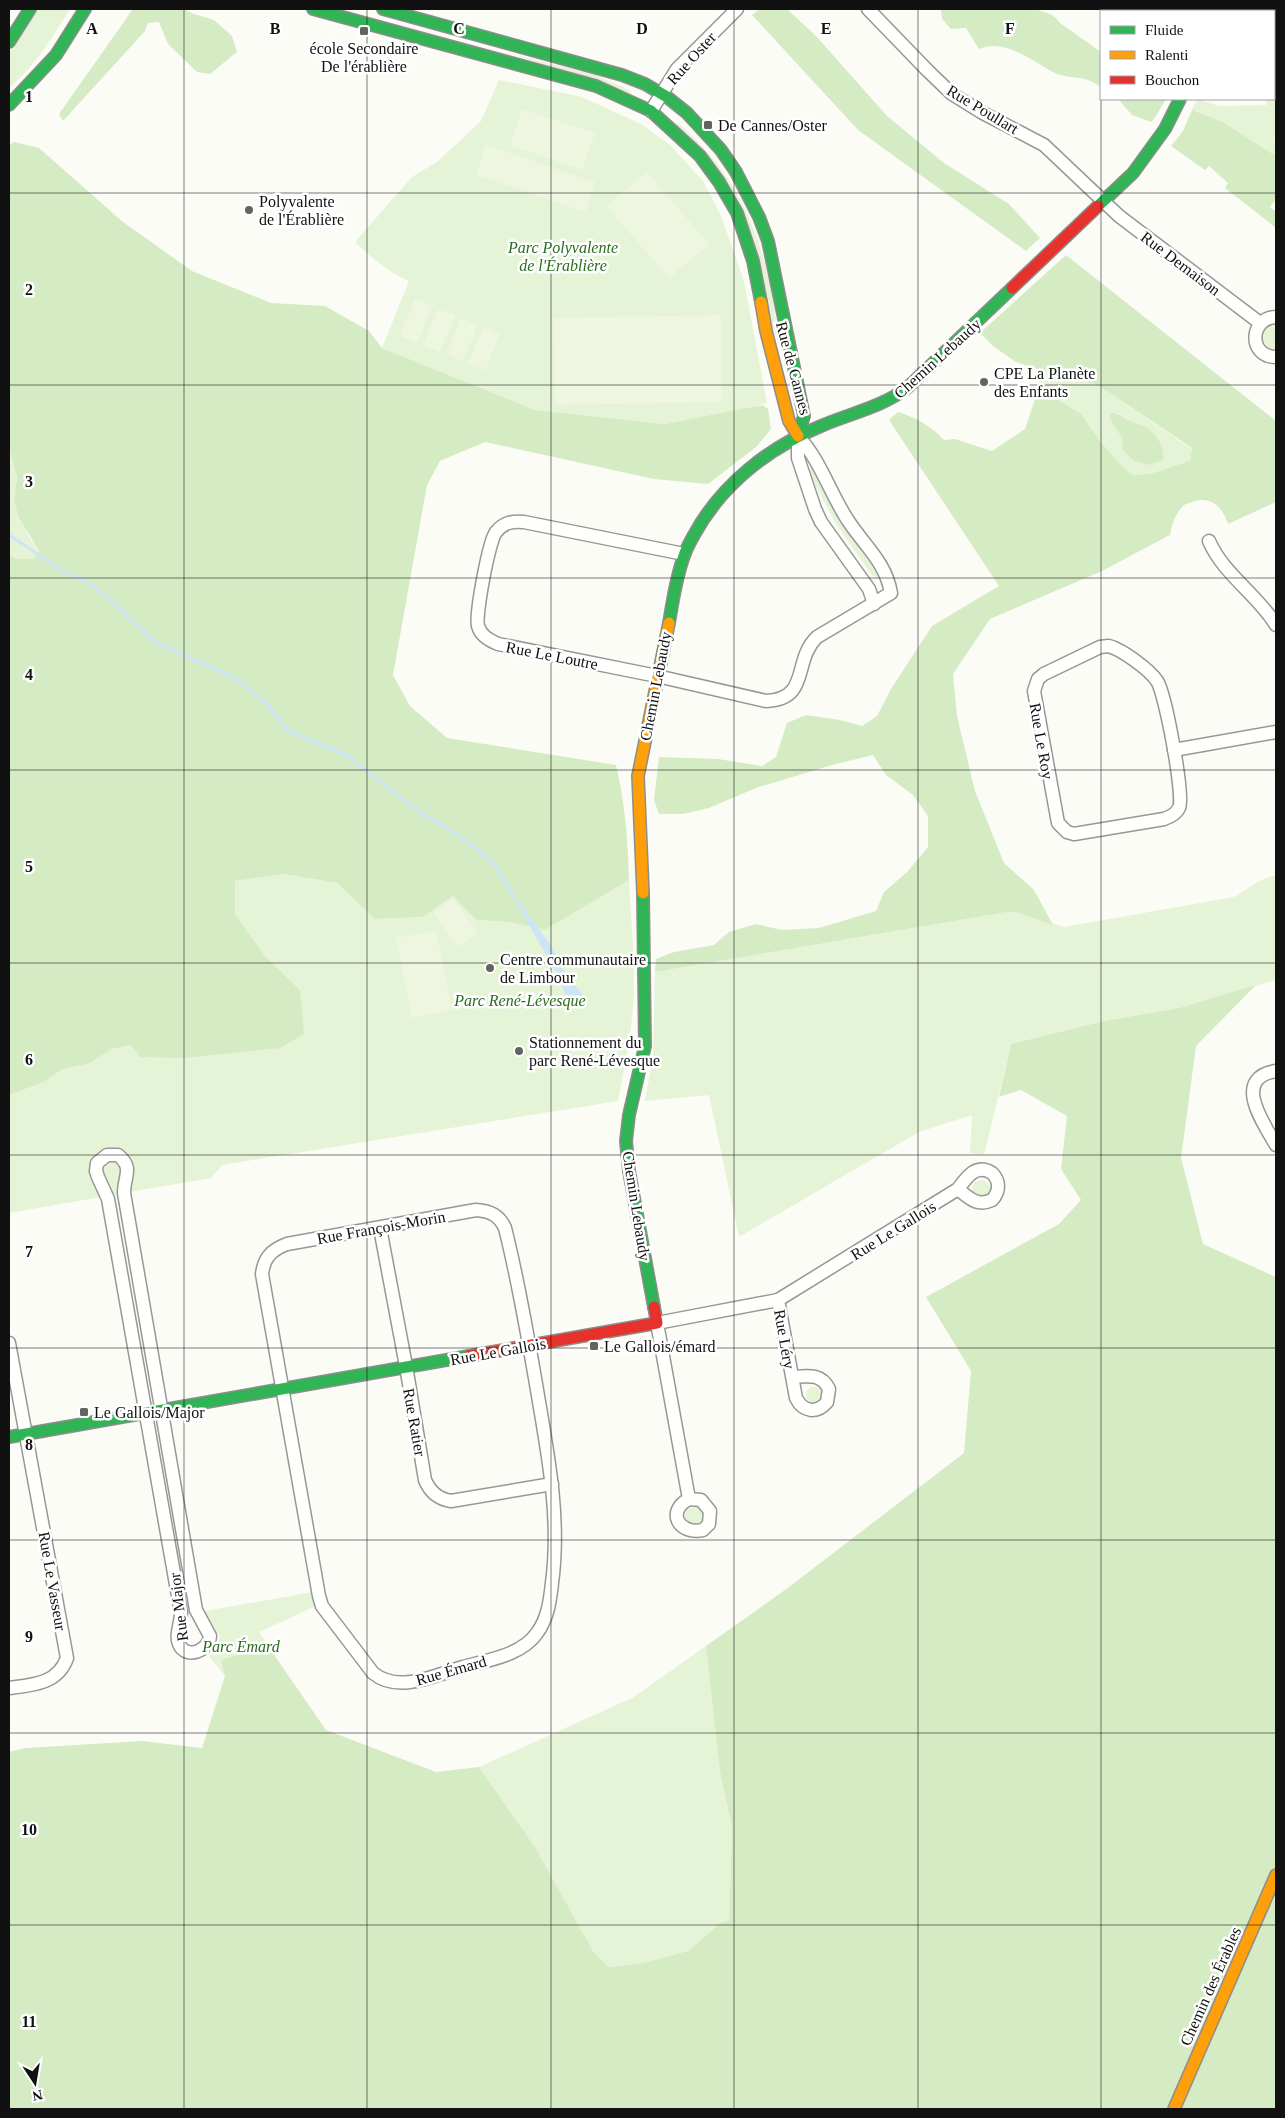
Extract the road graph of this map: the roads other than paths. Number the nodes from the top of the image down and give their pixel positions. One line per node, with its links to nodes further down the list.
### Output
1 (30, 9): 7 (street)
2 (85, 9): 10 (street)
3 (312, 9): 11 (street, Rue de Cannes)
4 (383, 9): 8 (street, Rue de Cannes)
5 (736, 9): 8 (street, Rue Oster)
6 (868, 9): 12 (street, Rue Poullart)
7 (9, 42)
8 (660, 94): 11 (street, Rue Oster); 16 (street, Rue de Cannes)
9 (1180, 100): 12 (street, Chemin Lebaudy)
10 (9, 105)
11 (651, 111): 16 (street, Rue de Cannes)
12 (1104, 201): 14 (street, Rue Demaison); 16 (street, Chemin Lebaudy)
13 (1276, 317): 14 (street)
14 (1260, 323): 15 (street)
15 (1276, 357)
16 (798, 436): 18 (street, Chemin Lebaudy); 19 (street); 19 (street, Rue Le Loutre)
17 (1209, 541): 20 (street)
18 (684, 554): 21 (street, Chemin Lebaudy); 21 (street, Rue Le Loutre)
19 (874, 604): 21 (street, Rue Le Loutre)
20 (1276, 625)
21 (657, 676): 29 (street, Chemin Lebaudy)
22 (1276, 732): 23 (street)
23 (1174, 750): 23 (street, Rue Le Roy)
24 (1276, 1071): 25 (street)
25 (1276, 1145)
26 (958, 1189): 28 (street, Rue Le Gallois)
27 (380, 1228): 31 (street, Rue François-Morin); 32 (street, Rue Ratier); 34 (street, Rue François-Morin)
28 (778, 1300): 29 (street, Rue Le Gallois); 33 (street, Rue Léry)
29 (657, 1323): 31 (street, Rue Le Gallois); 40 (street, Chemin Lebaudy)
30 (9, 1343): 37 (street, Rue Le Vasseur)
31 (529, 1346): 32 (street, Rue Le Gallois); 39 (street, Rue Émard)
32 (406, 1366): 34 (street, Rue Le Gallois); 39 (street, Rue Ratier)
33 (792, 1377)
34 (283, 1389): 35 (street, Rue Le Gallois); 39 (street, Rue Émard)
35 (162, 1409): 36 (street, Rue Le Gallois); 36 (street, Rue Major); 36 (street, Rue Major)
36 (147, 1412): 37 (street, Rue Le Gallois)
37 (26, 1434): 38 (street, Rue Le Gallois); 41 (street, Rue Le Vasseur)
38 (9, 1437)
39 (552, 1484)
40 (689, 1499)
41 (9, 1688)
42 (1276, 1875): 43 (street, Chemin des Érables)
43 (1174, 2109)

